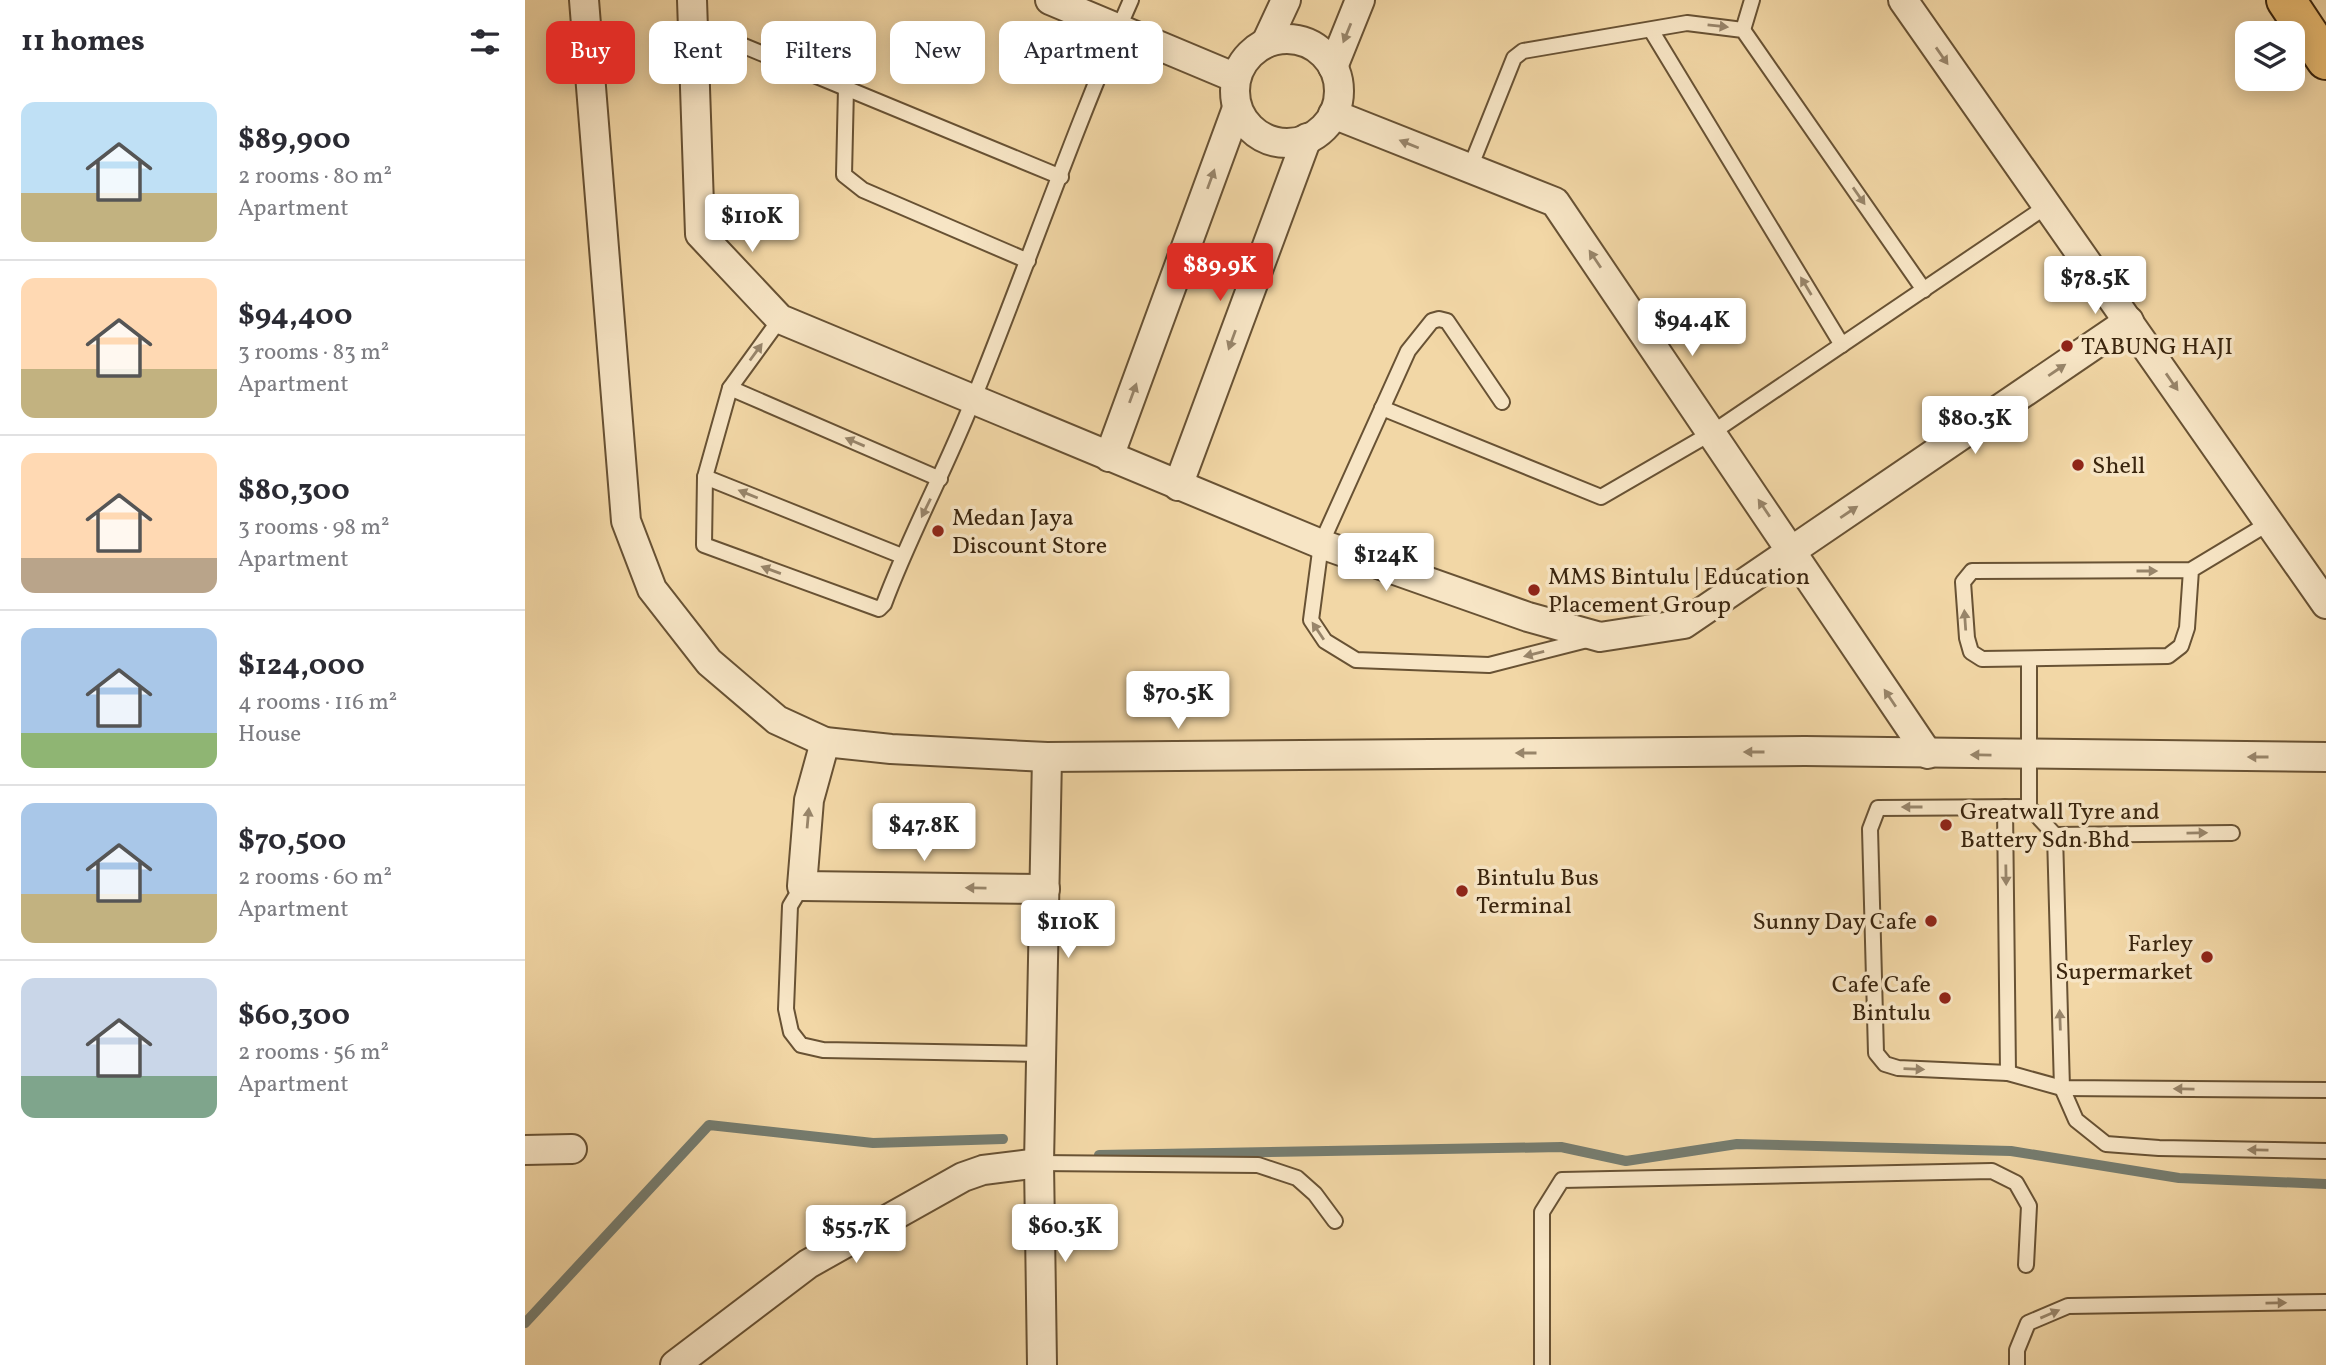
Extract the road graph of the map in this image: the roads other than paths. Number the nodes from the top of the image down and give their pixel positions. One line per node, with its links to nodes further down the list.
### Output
1 (584, 0): 49 (street)
2 (1050, 0): 10 (street)
3 (1131, 0): 11 (lane)
4 (1286, 0): 14 (street)
5 (1360, 0): 17 (street, one-way to 17)
6 (1752, 0): 13 (lane)
7 (1903, 0): 26 (street, one-way to 26)
8 (2286, 0): 16 (main road)
9 (693, 13): 20 (lane); 29 (street)
10 (1099, 21)
11 (1122, 21)
12 (1651, 30): 13 (lane, one-way to 13); 24 (lane); 31 (lane, one-way to 12)
13 (1743, 30): 28 (lane, one-way to 28)
14 (1266, 43): 17 (street); 18 (street)
15 (1163, 48): 18 (street)
16 (2326, 60)
17 (1333, 67): 22 (street)
18 (1236, 78): 21 (street)
19 (1097, 84): 25 (lane)
20 (846, 88): 25 (lane); 27 (lane)
21 (1237, 108): 23 (street); 37 (street, one-way to 21)
22 (1333, 114): 23 (street); 24 (street, one-way to 22)
23 (1307, 138): 40 (street, one-way to 40)
24 (1470, 168): 36 (street, one-way to 24)
25 (1061, 177): 27 (lane)
26 (2047, 206): 28 (lane); 30 (street)
27 (1028, 261): 33 (lane)
28 (1924, 290): 31 (lane)
29 (780, 320): 32 (lane, one-way to 29); 33 (street)
30 (2129, 321): 41 (street, one-way to 41); 43 (street, one-way to 30)
31 (1842, 345): 36 (lane)
32 (730, 388): 38 (lane); 39 (lane, one-way to 32)
33 (973, 401): 37 (street); 39 (lane)
34 (1502, 402): 35 (lane)
35 (1382, 408): 36 (lane); 42 (lane)
36 (1713, 432): 43 (street, one-way to 36)
37 (1109, 457): 40 (street)
38 (705, 477): 44 (lane, one-way to 38); 44 (lane, one-way to 38)
39 (940, 479): 44 (lane, one-way to 44)
40 (1178, 486): 42 (street)
41 (2269, 523): 45 (lane); 46 (street)
42 (1321, 544): 47 (street); 47 (lane, one-way to 42)
43 (1793, 551): 47 (street); 51 (street, one-way to 43)
44 (902, 556)
45 (2191, 570): 48 (lane); 48 (lane, one-way to 45)
46 (2326, 604)
47 (1600, 637)
48 (2029, 660): 52 (lane)
49 (825, 742): 53 (street); 58 (street, one-way to 49)
50 (2320, 753): 52 (street, one-way to 52)
51 (1929, 754): 52 (street, one-way to 51); 53 (street, one-way to 53)
52 (2031, 755): 55 (lane)
53 (1047, 757): 59 (street)
54 (2005, 807): 55 (lane); 61 (lane, one-way to 61); 61 (lane, one-way to 61)
55 (2029, 807): 57 (lane)
56 (2232, 833): 57 (lane, one-way to 56)
57 (2055, 835): 62 (lane, one-way to 57)
58 (802, 886): 59 (street, one-way to 58); 60 (lane)
59 (1045, 889): 60 (street)
60 (1041, 1054): 67 (street)
61 (2008, 1073): 62 (lane)
62 (2062, 1088): 63 (lane, one-way to 62); 66 (lane, one-way to 62)
63 (2326, 1090)
64 (572, 1149): 65 (street)
65 (525, 1150)
66 (2326, 1151)
67 (1039, 1163): 68 (lane); 71 (street); 72 (street)
68 (1335, 1221)
69 (2026, 1265): 73 (lane)
70 (2326, 1302): 74 (lane, one-way to 70)
71 (675, 1365)
72 (1042, 1365)
73 (1542, 1365)
74 (2017, 1365)

